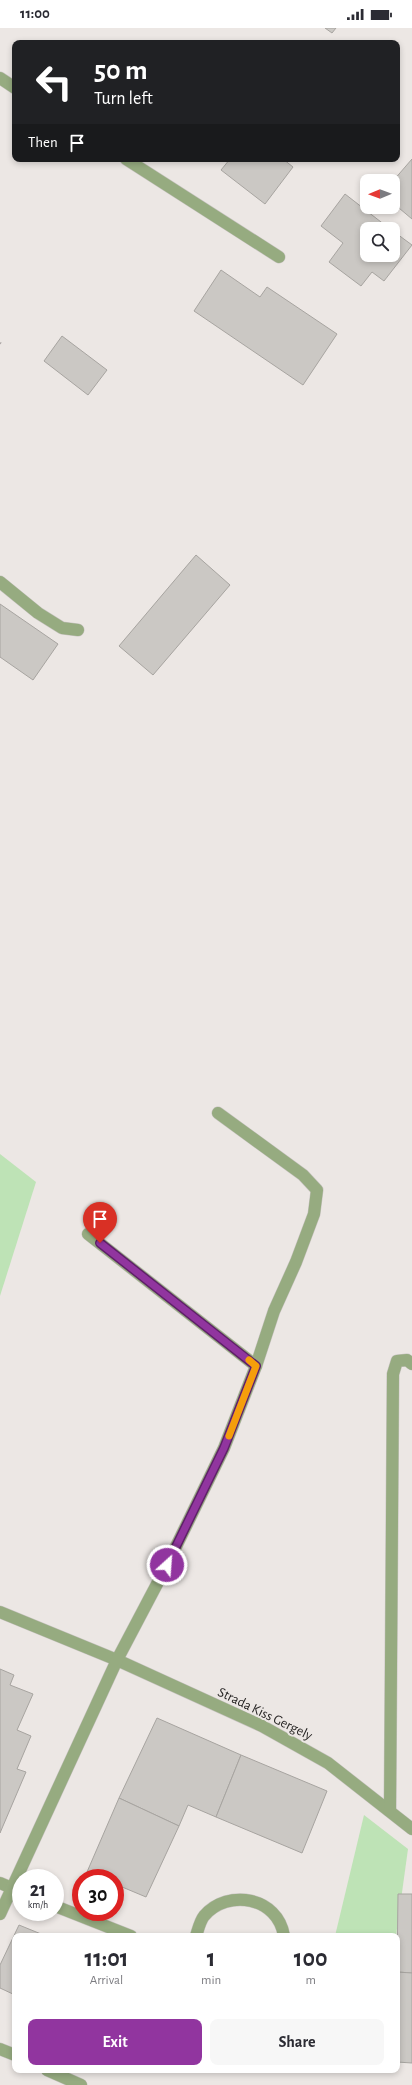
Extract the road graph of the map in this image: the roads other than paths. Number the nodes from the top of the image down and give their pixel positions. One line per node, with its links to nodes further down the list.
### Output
1 (0, 78): 2 (street)
2 (12, 86)
3 (131, 162): 4 (street)
4 (279, 257)
5 (0, 582): 6 (street)
6 (78, 630)
7 (218, 1113): 10 (street)
8 (88, 1234): 10 (street)
9 (412, 1364): 13 (street)
10 (256, 1366): 12 (street)
11 (0, 1612): 12 (street, Strada Kiss Gergely)
12 (117, 1660): 13 (street, Strada Kiss Gergely); 15 (street)
13 (390, 1811): 14 (street, Strada Kiss Gergely)
14 (412, 1829)
15 (26, 1869)
16 (0, 1883): 17 (street)
17 (12, 1888)
18 (12, 1897): 20 (street)
19 (64, 1910): 21 (street)
20 (0, 1914)
21 (123, 1933)
22 (197, 1933): 23 (street)
23 (283, 1933)
24 (0, 2049): 25 (street)
25 (12, 2054)
26 (55, 2073): 27 (street)
27 (81, 2085)

